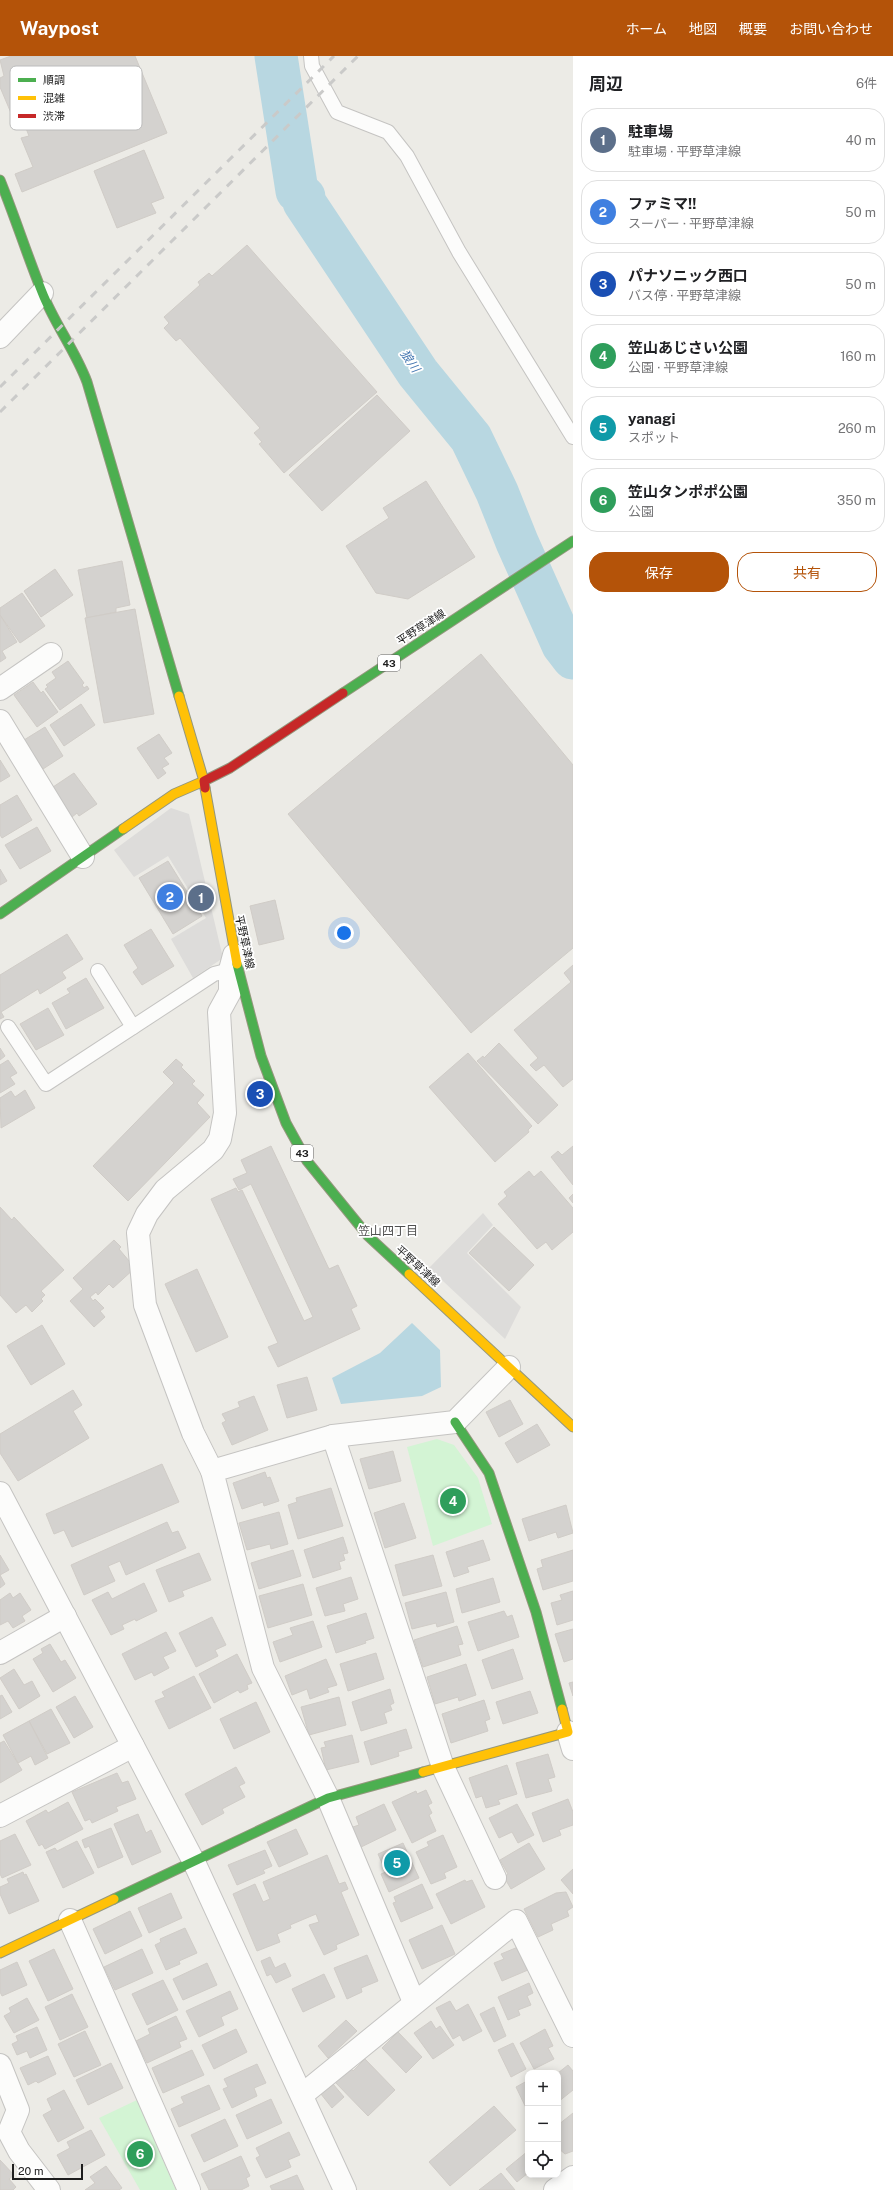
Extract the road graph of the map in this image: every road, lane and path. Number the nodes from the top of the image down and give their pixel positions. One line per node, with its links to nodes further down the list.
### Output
1 (311, 56): 5 (lane)
2 (0, 180): 3 (street)
3 (42, 293): 4 (street); 10 (street)
4 (0, 337)
5 (573, 437)
6 (573, 541): 10 (street, 平野草津線 / 43)
7 (52, 654): 8 (street)
8 (0, 689)
9 (0, 721): 11 (street)
10 (204, 781): 11 (street); 13 (street, 平野草津線 / 43)
11 (83, 857): 12 (street)
12 (0, 914)
13 (232, 962): 15 (lane); 17 (street, 平野草津線 / 43); 21 (street)
14 (98, 971): 15 (lane)
15 (133, 1027): 16 (lane)
16 (8, 1028)
17 (509, 1367): 18 (street); 19 (street, 平野草津線 / 43)
18 (455, 1422): 20 (street); 25 (street)
19 (573, 1426)
20 (333, 1436): 21 (street); 27 (street)
21 (212, 1471): 28 (street)
22 (0, 1493): 23 (street)
23 (65, 1616): 24 (street); 26 (street)
24 (0, 1653)
25 (570, 1740): 27 (street)
26 (133, 1746): 29 (street); 30 (street)
27 (443, 1767): 28 (street); 31 (street)
28 (328, 1798): 30 (street); 34 (street)
29 (0, 1816)
30 (194, 1862): 32 (street); 37 (street)
31 (495, 1878)
32 (70, 1920): 33 (street); 40 (street)
33 (0, 1953)
34 (414, 2002): 35 (street); 37 (street)
35 (573, 2036)
36 (0, 2065): 39 (street)
37 (302, 2095): 41 (street)
38 (573, 2177): 42 (street)
39 (49, 2190)
40 (189, 2190)
41 (345, 2190)
42 (555, 2190)

